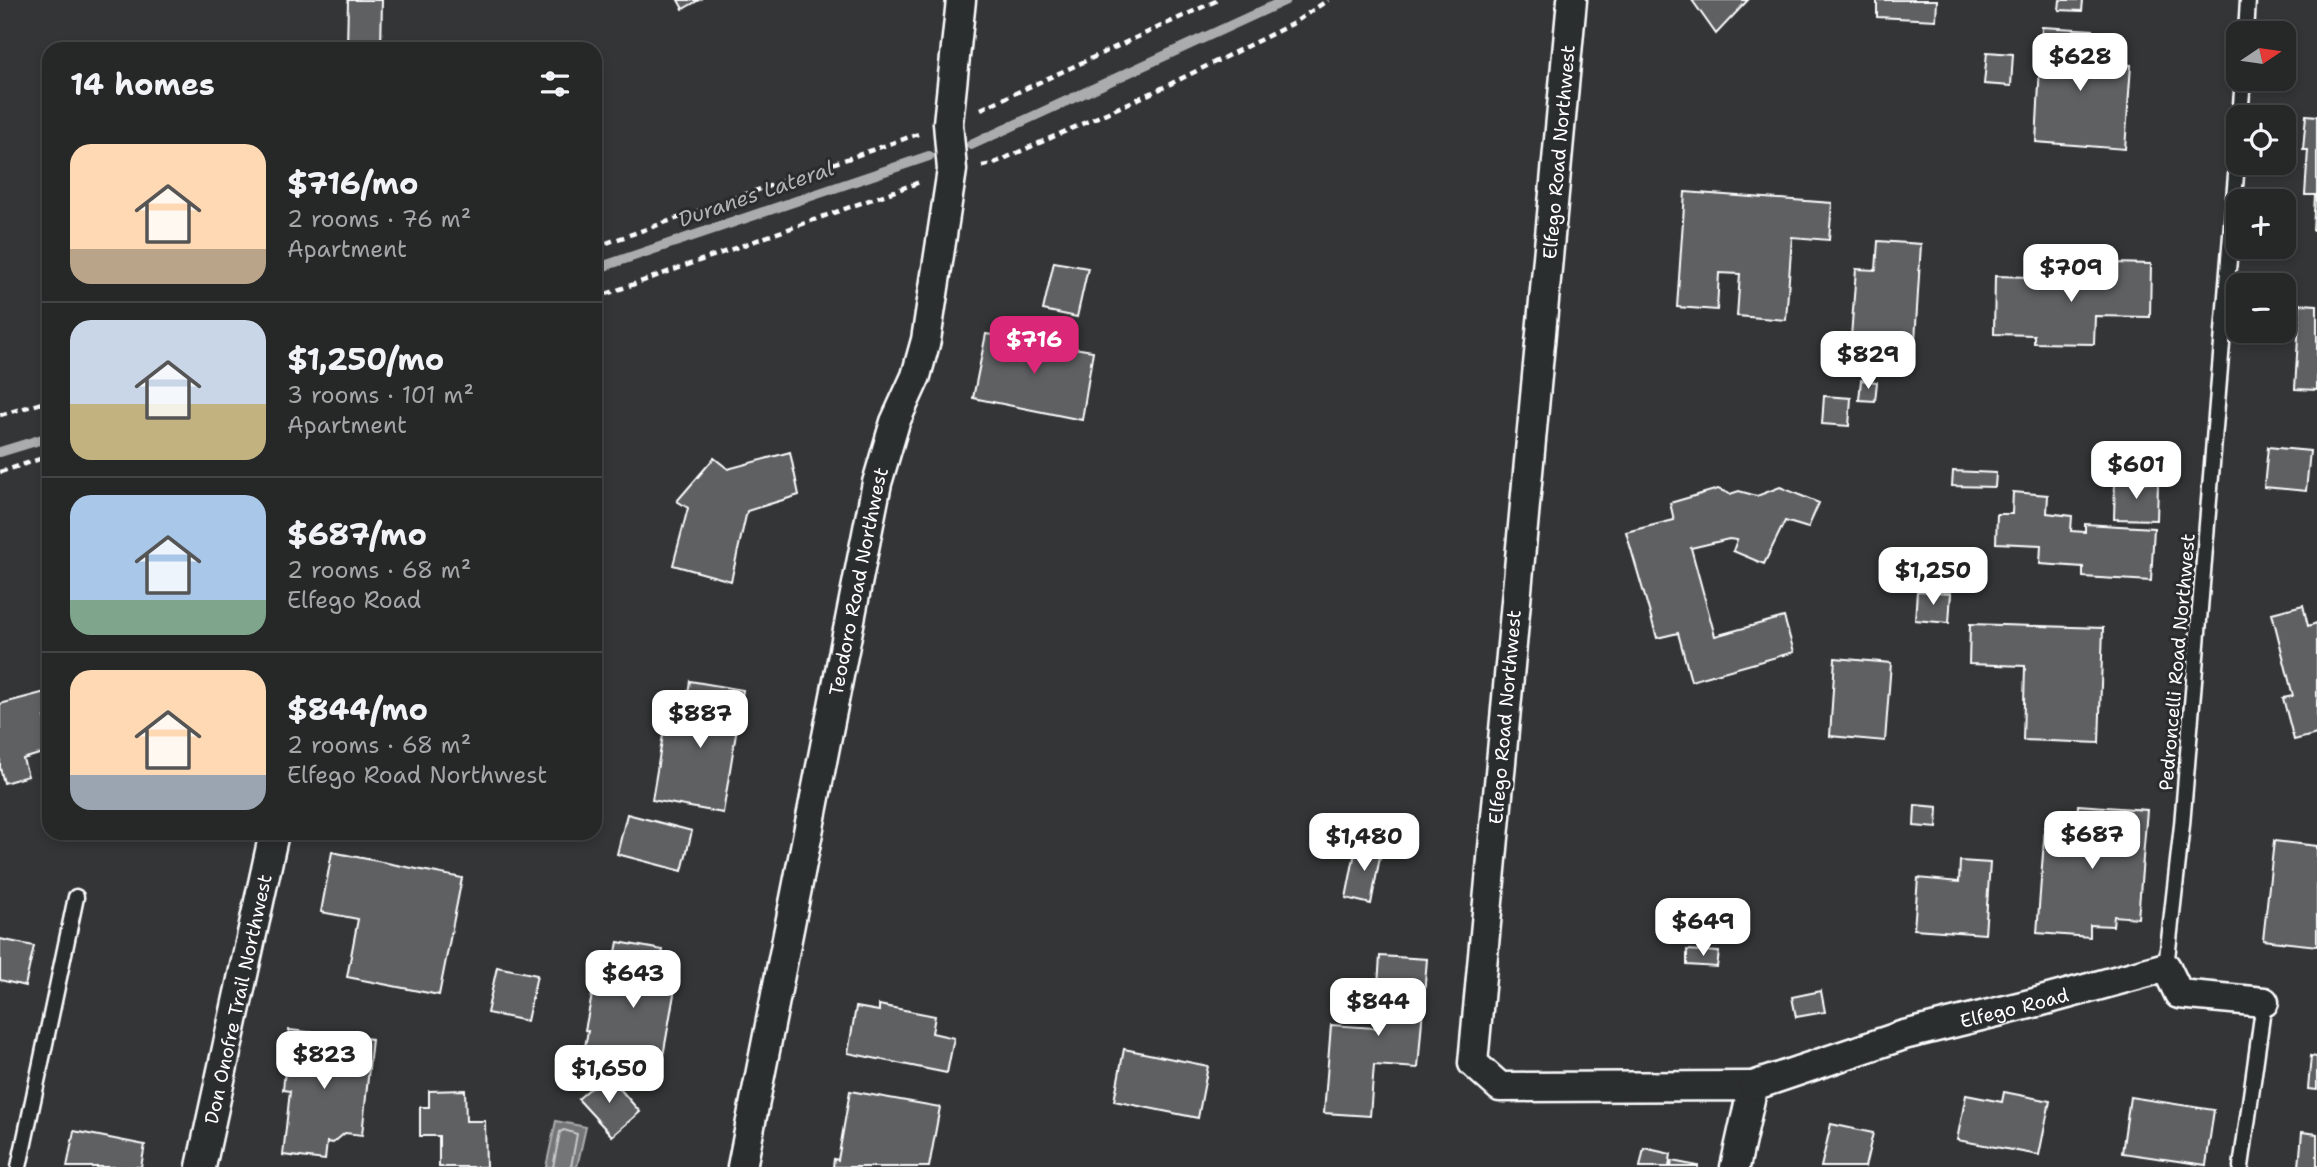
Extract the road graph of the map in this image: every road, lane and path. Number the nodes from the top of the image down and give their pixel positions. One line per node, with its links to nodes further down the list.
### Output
1 (961, 0): 6 (street, Teodoro Road Northwest)
2 (1218, 0): 6 (path)
3 (1572, 0): 17 (street, Elfego Road Northwest)
4 (2248, 0): 5 (lane)
5 (2247, 21)
6 (948, 123): 8 (path); 20 (street, Teodoro Road Northwest)
7 (2236, 175): 15 (lane, Pedroncelli Road Northwest)
8 (602, 245)
9 (42, 403): 10 (path)
10 (0, 415)
11 (42, 458): 12 (path)
12 (0, 472)
13 (272, 840): 19 (street, Don Onofre Trail Northwest)
14 (76, 897): 18 (lane)
15 (2166, 967): 16 (street); 17 (street, Elfego Road)
16 (2264, 1002): 22 (lane)
17 (1753, 1086): 21 (street)
18 (19, 1167)
19 (201, 1167)
20 (742, 1167)
21 (1735, 1167)
22 (2241, 1167)

